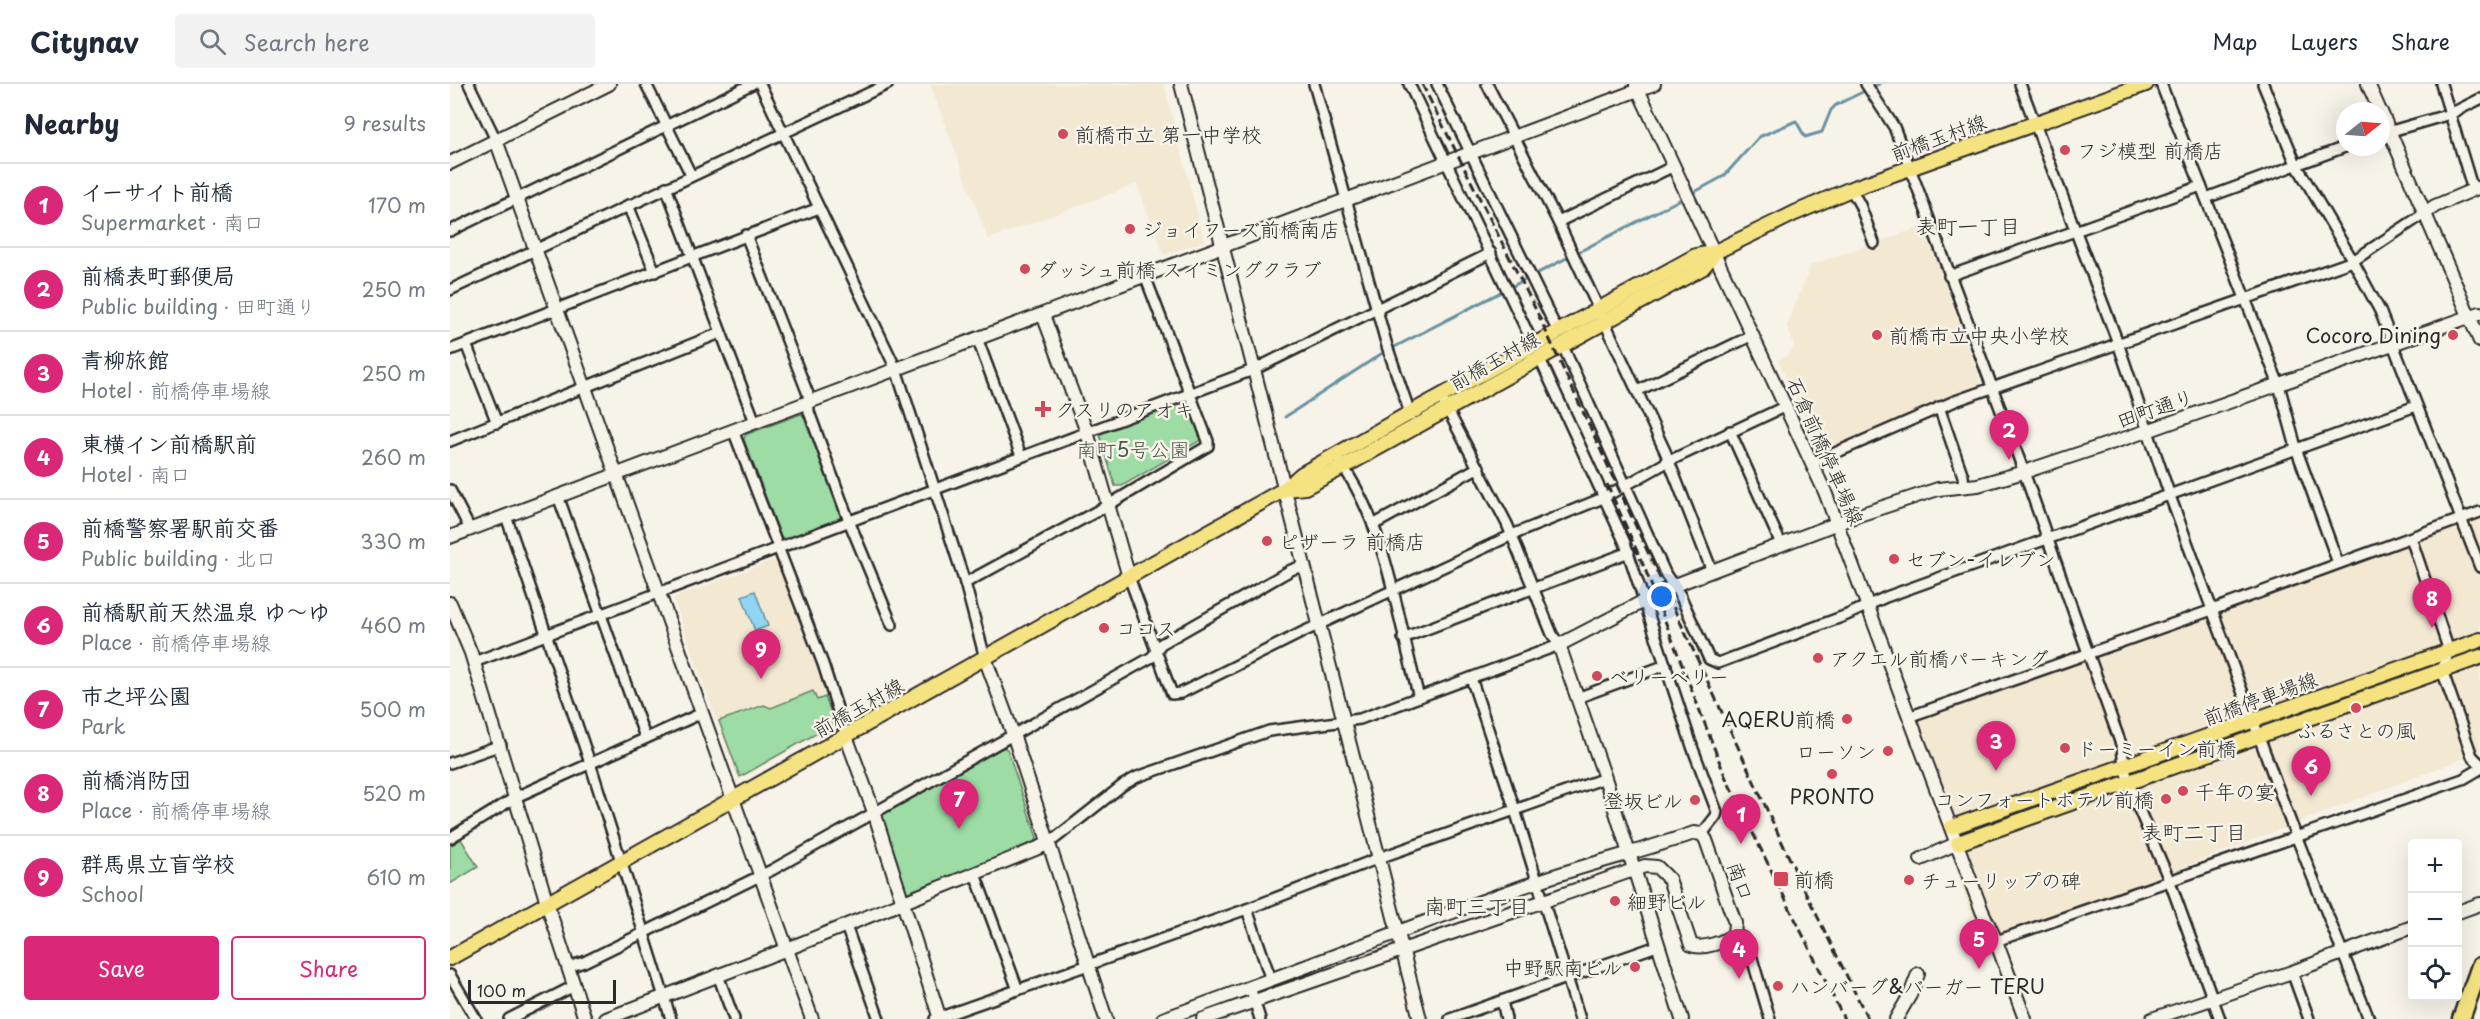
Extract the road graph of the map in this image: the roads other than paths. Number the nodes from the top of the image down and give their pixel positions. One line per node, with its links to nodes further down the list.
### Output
1 (469, 84): 29 (street)
2 (646, 84): 25 (street)
3 (753, 84): 25 (street)
4 (759, 84): 27 (street)
5 (888, 84): 27 (street)
6 (1180, 84): 54 (street)
7 (1314, 84): 45 (street)
8 (1409, 84): 33 (street)
9 (1437, 84): 32 (street)
10 (1487, 84): 28 (street)
11 (1654, 84): 19 (street)
12 (2020, 84): 24 (street)
13 (2146, 84): 24 (main road, 前橋玉村線)
14 (2161, 84): 39 (street)
15 (2263, 84): 35 (street)
16 (2368, 84): 22 (street)
17 (2441, 84): 23 (street)
18 (602, 85): 29 (street)
19 (1637, 87): 28 (street); 36 (street, 石倉前橋停車場線)
20 (1868, 87): 37 (street)
21 (2480, 99): 23 (street)
22 (2376, 102)
23 (2450, 114): 26 (street); 41 (street)
24 (2034, 123): 37 (main road, 前橋玉村線); 51 (street)
25 (667, 127): 38 (street); 43 (street)
26 (2390, 132)
27 (783, 133): 38 (street); 47 (street)
28 (1513, 137): 32 (street); 49 (street)
29 (496, 140): 34 (street); 43 (street)
30 (2390, 143): 48 (street)
31 (2336, 150): 35 (street)
32 (1469, 154): 33 (street); 73 (street)
33 (1447, 162): 45 (street); 57 (street)
34 (450, 163)
35 (2296, 164): 44 (street); 59 (street)
36 (1674, 166): 49 (street); 56 (street, 石倉前橋停車場線)
37 (1909, 168): 42 (main road, 前橋玉村線); 62 (street)
38 (692, 176): 40 (street)
39 (2201, 186): 44 (street); 51 (street)
40 (666, 187): 46 (street); 58 (street)
41 (2476, 188): 48 (street)
42 (1851, 189): 53 (street); 56 (main road, 前橋玉村線)
43 (517, 198): 50 (street); 55 (street)
44 (2206, 198): 64 (street)
45 (1345, 200): 54 (street); 66 (street)
46 (628, 205): 55 (street); 60 (street)
47 (819, 208): 52 (street); 80 (street)
48 (2425, 213): 59 (street); 69 (street)
49 (1558, 222): 68 (street)
50 (450, 231)
51 (2075, 231): 62 (street); 75 (street)
52 (746, 235): 58 (street); 87 (street)
53 (1874, 243)
54 (1222, 247): 61 (street); 81 (street)
55 (535, 248): 63 (street); 65 (street)
56 (1715, 252): 68 (main road, 前橋玉村線); 71 (street, 石倉前橋停車場線)
57 (1491, 253): 66 (street); 79 (street)
58 (692, 257): 60 (street); 70 (street)
59 (2353, 261): 64 (street); 77 (street)
60 (655, 272): 65 (street)
61 (1145, 276): 67 (street); 86 (street)
62 (1948, 276): 84 (street)
63 (450, 290)
64 (2246, 298): 75 (street); 82 (street)
65 (557, 309): 76 (street); 83 (street)
66 (1377, 309): 81 (street); 92 (street)
67 (1043, 315): 72 (street); 99 (street)
68 (1600, 315): 73 (main road, 前橋玉村線); 85 (street)
69 (2475, 315): 74 (street); 77 (street, 田町通り)
70 (720, 333): 83 (street); 93 (street)
71 (1753, 335): 85 (street); 89 (street, 石倉前橋停車場線)
72 (978, 338): 80 (street); 102 (street)
73 (1560, 338): 79 (main road, 前橋玉村線); 109 (street)
74 (2480, 341)
75 (2118, 343): 84 (street); 98 (street)
76 (466, 344): 78 (street); 94 (street)
77 (2392, 344): 82 (street, 田町通り); 90 (street)
78 (450, 350)
79 (1536, 351): 88 (main road, 前橋玉村線); 116 (street)
80 (896, 369): 87 (street); 111 (street)
81 (1253, 370): 86 (street); 112 (street)
82 (2279, 385): 98 (street, 田町通り); 101 (street)
83 (586, 388): 94 (street); 108 (street)
84 (1993, 388): 91 (street); 107 (street)
85 (1636, 391): 104 (street)
86 (1190, 392): 99 (street); 117 (street)
87 (808, 402): 93 (street); 121 (street)
88 (1444, 403): 92 (main road, 前橋玉村線); 95 (main road, 前橋玉村線); 106 (street)
89 (1786, 406): 97 (street); 105 (street, 石倉前橋停車場線)
90 (2416, 406): 101 (street); 120 (street)
91 (1940, 407): 105 (street); 110 (street)
92 (1410, 413): 95 (street); 103 (main road, 前橋玉村線)
93 (755, 422): 96 (street)
94 (497, 423): 100 (street)
95 (1416, 426): 103 (main road, 前橋玉村線)
96 (733, 430): 108 (street); 130 (street)
97 (1730, 431): 104 (street); 129 (street)
98 (2147, 431): 107 (street, 田町通り); 115 (street)
99 (1087, 432): 102 (street); 117 (street)
100 (450, 441)
101 (2296, 451): 115 (street); 132 (street)
102 (1021, 456): 111 (street)
103 (1339, 461): 112 (main road, 前橋玉村線); 123 (street)
104 (1669, 461): 109 (street); 135 (street)
105 (1812, 463): 122 (street, 石倉前橋停車場線)
106 (1479, 467): 123 (street); 125 (street)
107 (2024, 472): 110 (street, 田町通り); 128 (street)
108 (616, 474): 114 (street); 141 (street)
109 (1627, 486): 116 (street); 138 (street)
110 (1964, 486): 122 (street, 田町通り)
111 (935, 488): 121 (street); 137 (street)
112 (1285, 489): 133 (street); 136 (main road, 前橋玉村線)
113 (450, 490): 124 (street)
114 (558, 496): 119 (street); 146 (street)
115 (2170, 496): 128 (street); 145 (street)
116 (1603, 498): 125 (street); 131 (street)
117 (1110, 504): 136 (street); 137 (street)
118 (2480, 512): 120 (street)
119 (506, 516): 124 (street); 149 (street)
120 (2460, 519): 127 (street); 134 (street)
121 (849, 521): 130 (street); 148 (street)
122 (1838, 523): 129 (street, 田町通り); 144 (street, 石倉前橋停車場線)
123 (1373, 525): 140 (street)
124 (471, 529): 126 (street)
125 (1512, 535): 139 (street); 140 (street)
126 (450, 537)
127 (2411, 538): 132 (street); 154 (street)
128 (2048, 539): 144 (street); 155 (street)
129 (1781, 544): 135 (street, 田町通り)
130 (778, 547): 141 (street); 169 (street)
131 (1629, 552): 139 (street); 142 (street)
132 (2338, 563): 145 (street)
133 (1305, 565): 147 (street); 153 (street)
134 (2480, 567)
135 (1712, 571): 138 (street, 田町通り)
136 (1130, 577): 153 (street); 157 (main road, 前橋玉村線)
137 (965, 583): 157 (street)
138 (1675, 585): 142 (street, 田町通り); 144 (street)
139 (1534, 590): 150 (street); 152 (street)
140 (1391, 591): 147 (street); 150 (street)
141 (659, 592): 146 (street); 164 (street)
142 (1645, 600): 152 (street, 田町通り); 159 (street)
143 (450, 603): 158 (street)
144 (1868, 605): 165 (street, 石倉前橋停車場線)
145 (2212, 610): 155 (street); 166 (street)
146 (602, 614): 149 (street); 171 (street)
147 (1321, 624): 153 (street); 167 (street)
148 (892, 625)
149 (546, 635): 158 (street); 174 (street)
150 (1403, 638): 162 (street)
151 (2480, 640): 154 (main road, 前橋停車場線)
152 (1559, 645): 161 (street); 163 (street)
153 (1156, 650): 168 (street)
154 (2449, 651): 160 (street); 166 (main road, 前橋停車場線)
155 (2088, 652): 165 (street); 176 (street)
156 (2480, 657): 160 (main road, 前橋停車場線)
157 (985, 658): 168 (street); 169 (main road, 前橋玉村線)
158 (474, 662): 172 (street)
159 (1666, 665): 163 (street); 185 (street)
160 (2442, 670): 170 (main road, 前橋停車場線); 175 (street)
161 (1471, 678): 162 (street); 182 (street)
162 (1419, 697): 167 (street)
163 (1577, 699): 178 (street)
164 (702, 713): 171 (street); 181 (street)
165 (1911, 716): 184 (street, 石倉前橋停車場線)
166 (2254, 721): 170 (street); 176 (main road, 前橋停車場線)
167 (1345, 723): 189 (street); 191 (street)
168 (1013, 734): 183 (street); 189 (street)
169 (846, 736): 181 (main road, 前橋玉村線); 183 (street)
170 (2260, 736): 179 (main road, 前橋停車場線); 186 (street)
171 (645, 737): 174 (street)
172 (501, 745): 173 (street); 180 (street)
173 (450, 763)
174 (590, 763): 180 (street); 193 (street)
175 (2480, 764)
176 (2124, 767): 179 (street); 184 (main road, 前橋停車場線)
177 (2480, 769): 186 (street)
178 (1605, 778): 182 (street); 190 (street)
179 (2129, 782): 188 (main road, 前橋停車場線); 198 (street)
180 (516, 797): 187 (street); 200 (street)
181 (733, 799): 193 (main road, 前橋玉村線); 196 (street)
182 (1515, 810): 191 (street); 197 (street)
183 (874, 812): 196 (street); 201 (street)
184 (1952, 827): 188 (street, 石倉前橋停車場線)
185 (1702, 834): 190 (street); 209 (street, 南口)
186 (2296, 837): 198 (street); 214 (street)
187 (450, 838)
188 (1958, 843): 192 (street); 210 (street, 石倉前橋停車場線)
189 (1048, 844): 195 (street); 216 (street)
190 (1628, 853): 194 (street); 197 (street)
191 (1379, 858): 203 (street); 208 (street)
192 (1921, 859)
193 (620, 861): 200 (main road, 前橋玉村線); 207 (street)
194 (1633, 870): 199 (street); 209 (street); 211 (street)
195 (975, 874): 201 (street); 227 (street)
196 (760, 875): 207 (street); 212 (street)
197 (1537, 882): 199 (street); 208 (street)
198 (2170, 882): 210 (street); 229 (street)
199 (1543, 901): 213 (street); 223 (street)
200 (547, 903): 215 (main road, 前橋玉村線); 218 (street)
201 (902, 903): 205 (street); 232 (street)
202 (2480, 904): 204 (street)
203 (1247, 909): 216 (street); 224 (street)
204 (2462, 910)
205 (846, 926): 212 (street); 240 (street)
206 (2408, 928): 214 (street)
207 (642, 933): 218 (street); 228 (street)
208 (1398, 933): 213 (street); 224 (street)
209 (1734, 934): 250 (street)
210 (1996, 941): 252 (street, 石倉前橋停車場線)
211 (1657, 946): 223 (street); 249 (street)
212 (787, 949): 222 (street); 239 (street)
213 (1402, 949): 230 (street); 245 (street)
214 (2344, 952): 219 (street); 256 (street)
215 (450, 958)
216 (1088, 965): 227 (street); 241 (street)
217 (2480, 966): 257 (highway)
218 (568, 967): 225 (street)
219 (2292, 972): 229 (street); 255 (street)
220 (1918, 974): 251 (street)
221 (450, 975): 233 (street)
222 (718, 975): 228 (street); 238 (street)
223 (1567, 978): 231 (street); 248 (street)
224 (1271, 980): 226 (street)
225 (574, 986): 234 (street); 235 (street)
226 (1250, 987): 230 (street); 242 (street)
227 (1018, 990): 232 (street)
228 (664, 996): 236 (street); 237 (street)
229 (2212, 998): 253 (street); 254 (street)
230 (1254, 1001): 243 (street); 244 (street)
231 (1502, 1001): 246 (street); 247 (street)
232 (938, 1018)
233 (476, 1019)
234 (509, 1019)
235 (585, 1019)
236 (606, 1019)
237 (671, 1019)
238 (734, 1019)
239 (812, 1019)
240 (879, 1019)
241 (1106, 1019)
242 (1163, 1019)
243 (1203, 1019)
244 (1260, 1019)
245 (1420, 1019)
246 (1450, 1019)
247 (1506, 1019)
248 (1580, 1019)
249 (1682, 1019)
250 (1770, 1019)
251 (1896, 1019)
252 (2025, 1019)
253 (2152, 1019)
254 (2220, 1019)
255 (2309, 1019)
256 (2369, 1019)
257 (2461, 1019)

